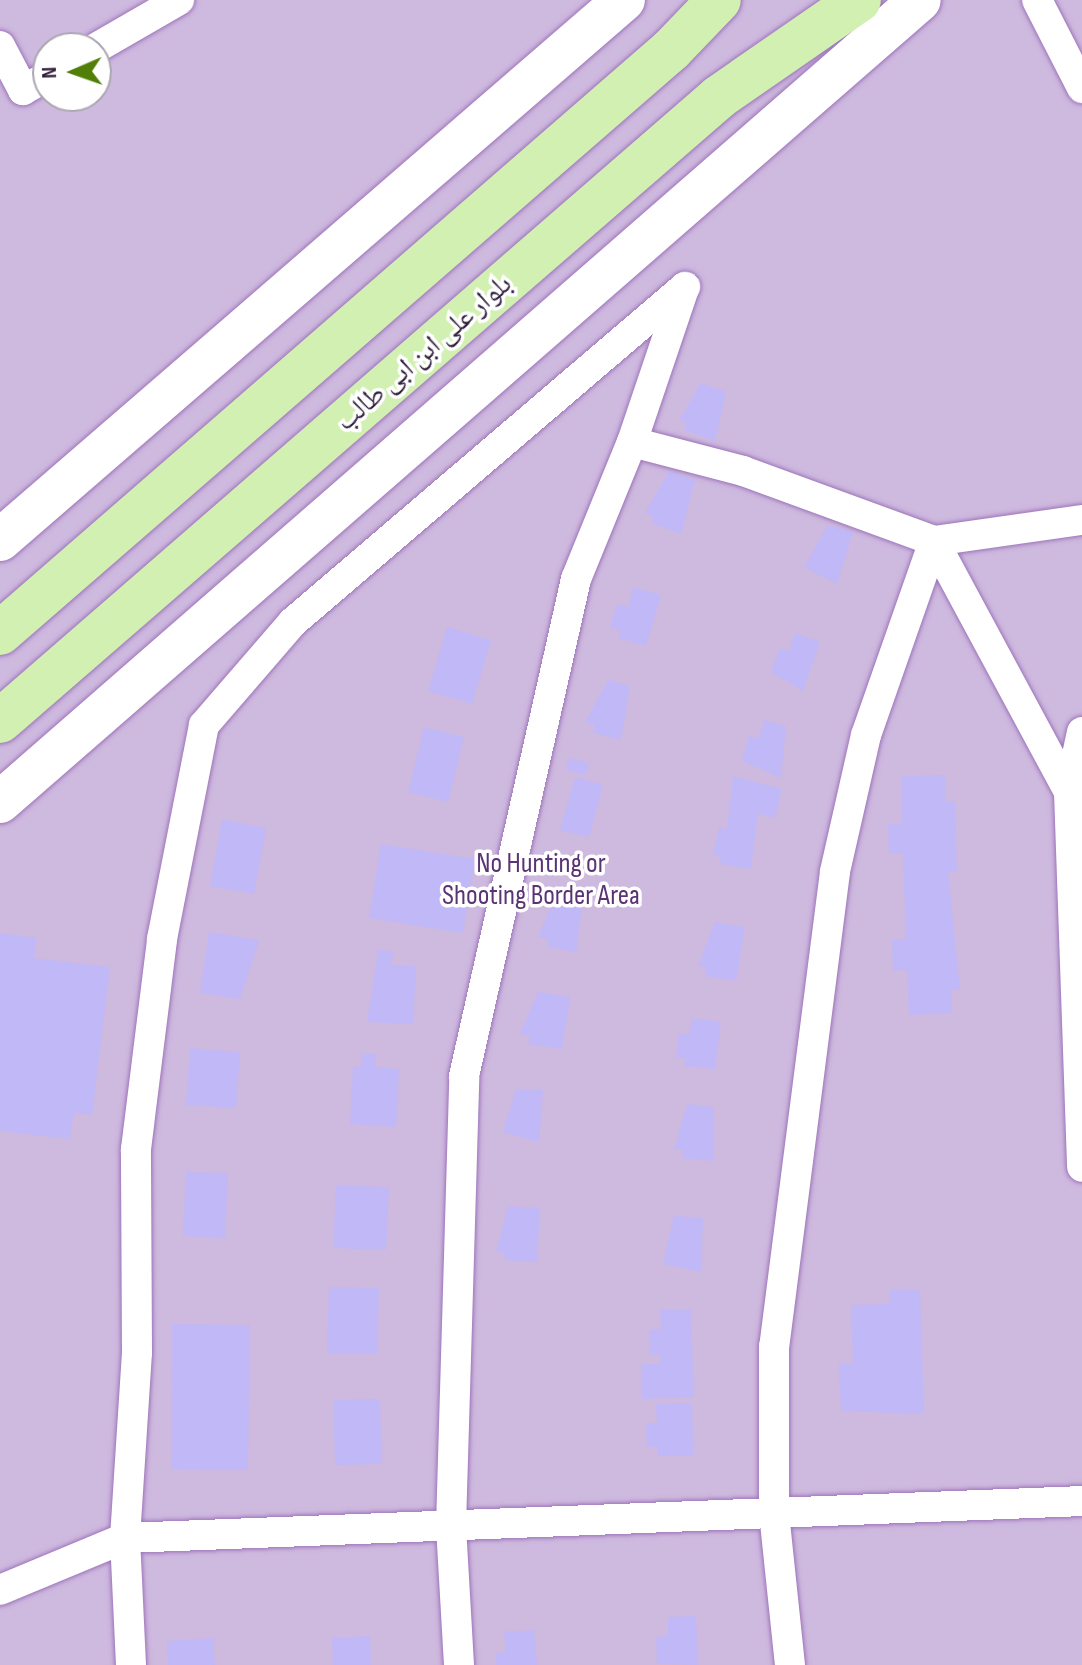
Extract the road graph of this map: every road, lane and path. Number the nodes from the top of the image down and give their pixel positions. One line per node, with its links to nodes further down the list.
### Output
1 (179, 0): 7 (street)
2 (624, 0): 14 (street)
3 (719, 0): 16 (main road)
4 (859, 0): 17 (main road, بلوار علی ابن ابی طالب)
5 (920, 0): 20 (street)
6 (1037, 0): 9 (street)
7 (112, 39)
8 (0, 46): 10 (street)
9 (1070, 48): 11 (street)
10 (32, 79)
11 (1082, 88)
12 (632, 442): 15 (street); 24 (street); 25 (street)
13 (1082, 520): 15 (street)
14 (4, 531)
15 (934, 541): 19 (street); 23 (street)
16 (0, 633)
17 (0, 721)
18 (1082, 732): 19 (street)
19 (1069, 792): 21 (street)
20 (0, 802)
21 (1082, 1167)
22 (1082, 1501): 23 (street)
23 (774, 1513): 24 (street); 29 (street)
24 (451, 1526): 25 (street); 28 (street)
25 (125, 1538): 26 (street); 27 (street)
26 (0, 1590)
27 (131, 1665)
28 (459, 1665)
29 (790, 1665)

